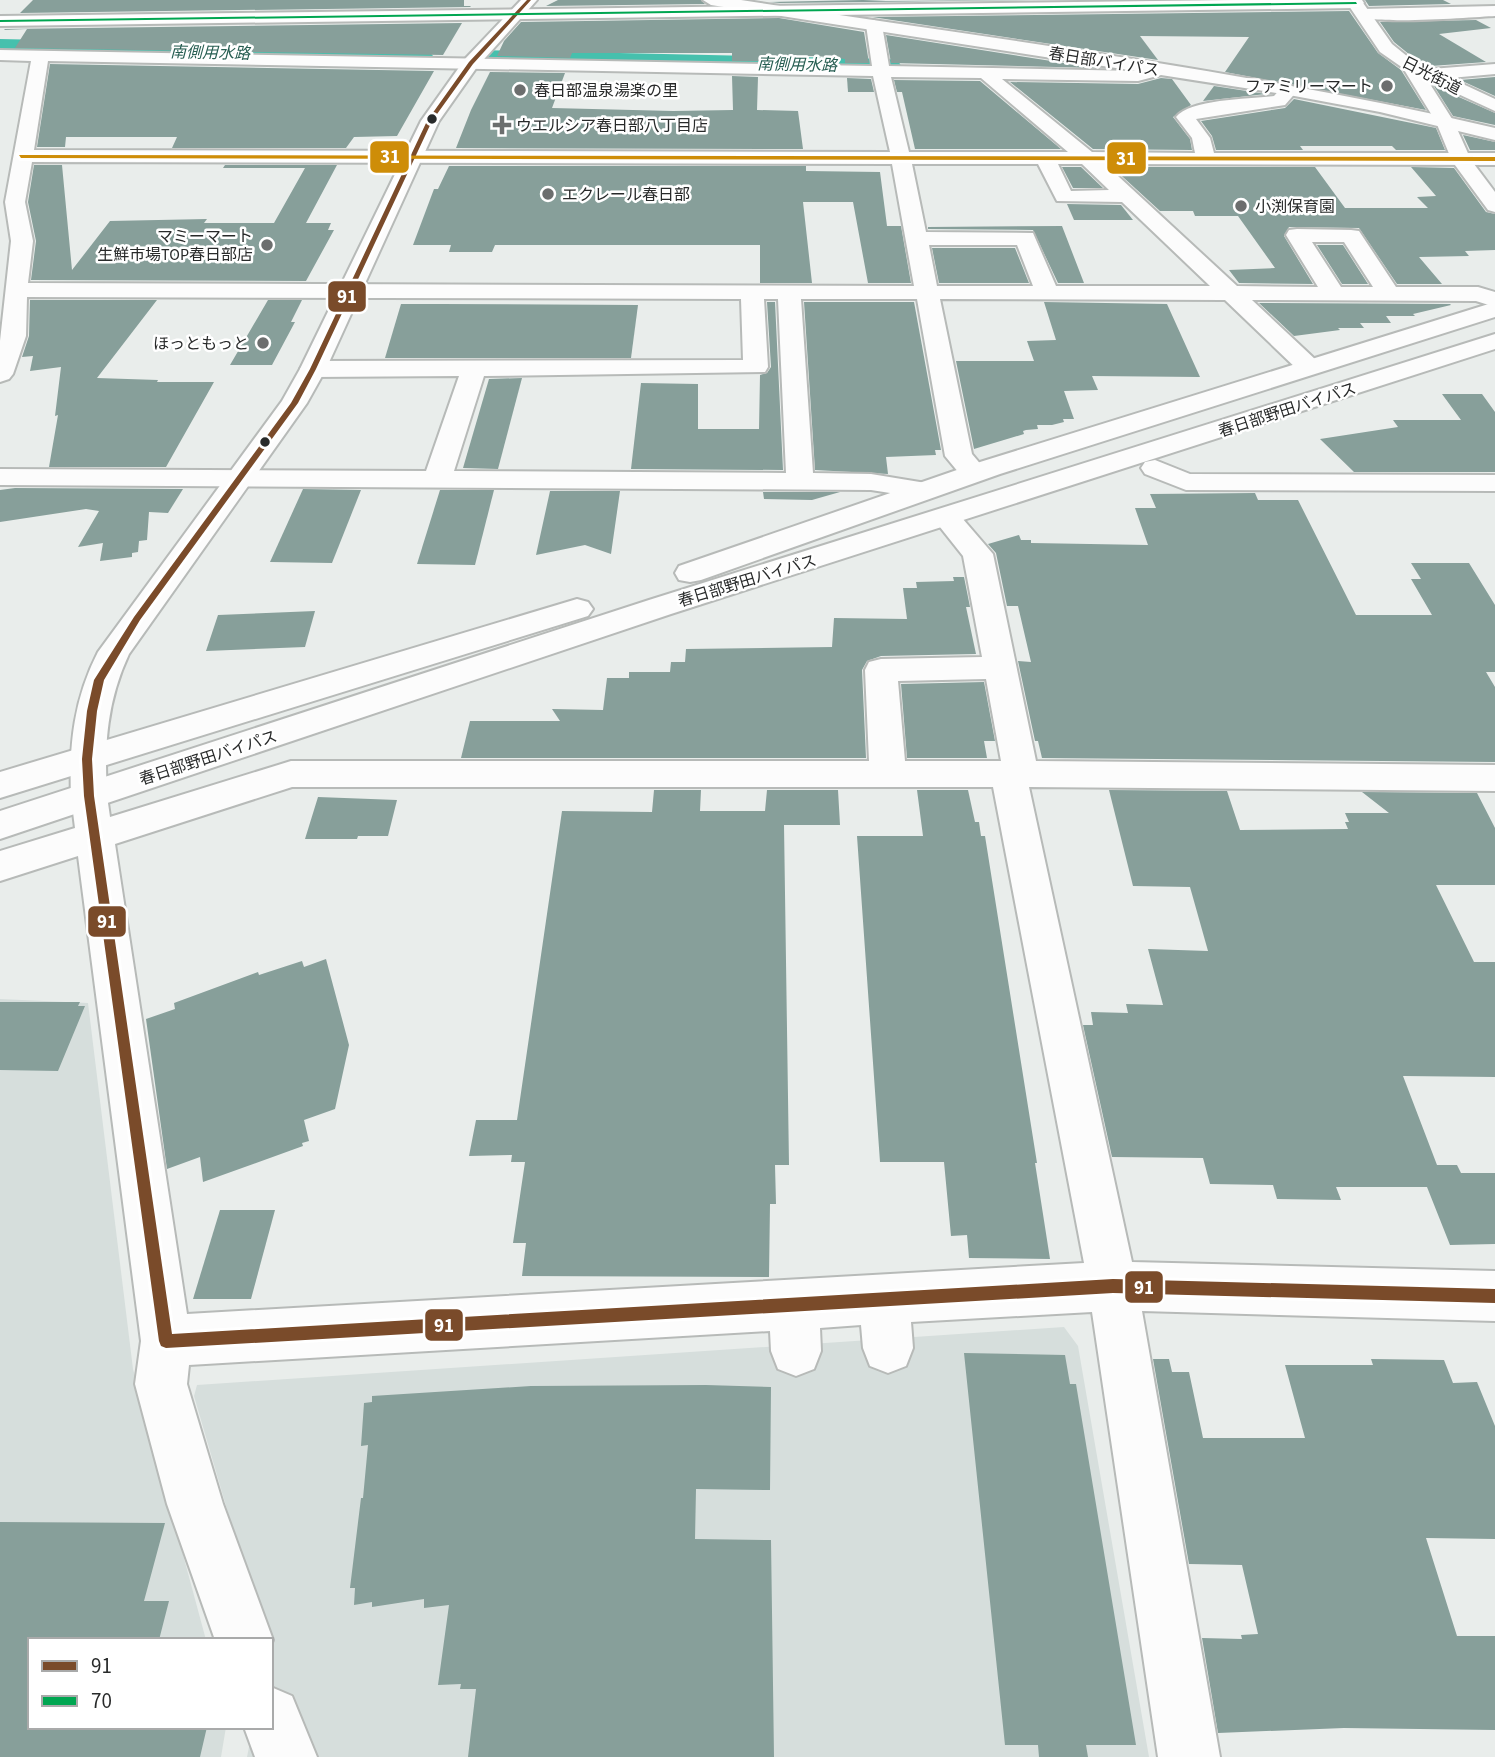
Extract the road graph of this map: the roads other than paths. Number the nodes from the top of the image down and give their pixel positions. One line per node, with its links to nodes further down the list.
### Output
1 (141, 0): 17 (main road)
2 (243, 0): 15 (main road)
3 (270, 0): 16 (main road)
4 (477, 0): 18 (main road)
5 (711, 0): 13 (main road, 春日部バイパス)
6 (1452, 0): 14 (main road)
7 (1054, 4): 8 (main road); 9 (main road)
8 (895, 5): 13 (main road)
9 (1358, 6): 14 (main road); 25 (main road, 日光街道)
10 (82, 8): 17 (main road); 19 (main road)
11 (521, 8): 13 (main road); 18 (main road); 24 (main road)
12 (1495, 11): 14 (main road)
13 (788, 12): 20 (main road, 春日部バイパス)
14 (1472, 12): 21 (main road)
15 (228, 19): 16 (main road); 17 (main road)
16 (256, 19): 18 (main road)
17 (122, 20)
18 (465, 20)
19 (0, 21)
20 (874, 25): 26 (main road); 28 (main road, 春日部バイパス)
21 (1495, 25)
22 (0, 55): 23 (main road)
23 (38, 56): 24 (main road); 35 (main road)
24 (455, 59): 26 (main road); 36 (main road)
25 (1410, 65): 30 (main road, 日光街道); 33 (main road)
26 (880, 68): 29 (main road); 38 (main road)
27 (1495, 69): 30 (main road)
28 (1159, 70): 29 (main road); 31 (main road, 春日部バイパス)
29 (985, 73): 40 (main road)
30 (1427, 74): 32 (main road, 日光街道)
31 (1289, 90): 33 (main road, 春日部バイパス); 41 (main road)
32 (1495, 106)
33 (1445, 122): 34 (main road, 春日部バイパス); 42 (main road)
34 (1495, 134)
35 (21, 156): 36 (main road); 46 (main road)
36 (412, 159): 38 (main road); 47 (main road)
37 (1495, 159): 42 (main road)
38 (901, 160): 39 (main road); 45 (main road)
39 (1046, 160): 40 (main road); 43 (main road)
40 (1089, 160): 41 (main road); 43 (main road)
41 (1206, 160): 42 (main road)
42 (1462, 161): 44 (main road)
43 (1128, 196): 52 (main road)
44 (1495, 206)
45 (916, 239): 50 (main road); 51 (main road)
46 (16, 290): 47 (main road); 63 (main road)
47 (351, 290): 48 (main road); 62 (main road)
48 (752, 291): 49 (main road); 61 (main road)
49 (789, 291): 50 (main road); 69 (main road)
50 (926, 291): 51 (main road); 65 (main road)
51 (1047, 291): 52 (main road)
52 (1231, 291): 53 (main road); 60 (main road)
53 (1333, 292): 54 (main road); 54 (main road)
54 (1389, 293): 55 (main road)
55 (1495, 300)
56 (1495, 309): 60 (main road)
57 (1495, 324): 73 (main road, 春日部野田バイパス)
58 (1495, 341): 72 (main road, 春日部野田バイパス)
59 (1495, 359): 64 (main road)
60 (1308, 366): 65 (main road)
61 (474, 368): 62 (main road); 68 (main road)
62 (313, 369): 67 (main road)
63 (0, 374)
64 (1155, 468): 70 (main road); 72 (main road)
65 (974, 473): 71 (main road)
66 (0, 477): 67 (main road)
67 (241, 479): 68 (main road); 79 (main road)
68 (437, 480): 69 (main road)
69 (800, 481): 71 (main road)
70 (1495, 483)
71 (922, 490): 73 (main road)
72 (958, 514): 74 (main road); 79 (main road, 春日部野田バイパス)
73 (659, 584): 79 (main road, 春日部野田バイパス)
74 (1001, 668): 75 (main road); 76 (main road)
75 (888, 774): 76 (main road); 79 (main road)
76 (1015, 774): 77 (main road); 82 (main road)
77 (1495, 778)
78 (0, 785): 79 (main road, 春日部野田バイパス)
79 (90, 797): 80 (main road, 春日部野田バイパス); 81 (main road); 85 (main road)
80 (0, 825)
81 (0, 866)
82 (1113, 1286): 83 (main road); 84 (main road); 90 (main road)
83 (1495, 1296)
84 (884, 1299): 85 (main road); 86 (main road)
85 (166, 1341): 87 (main road)
86 (888, 1348)
87 (243, 1638)
88 (273, 1722): 89 (main road)
89 (286, 1757)
90 (1189, 1757)

